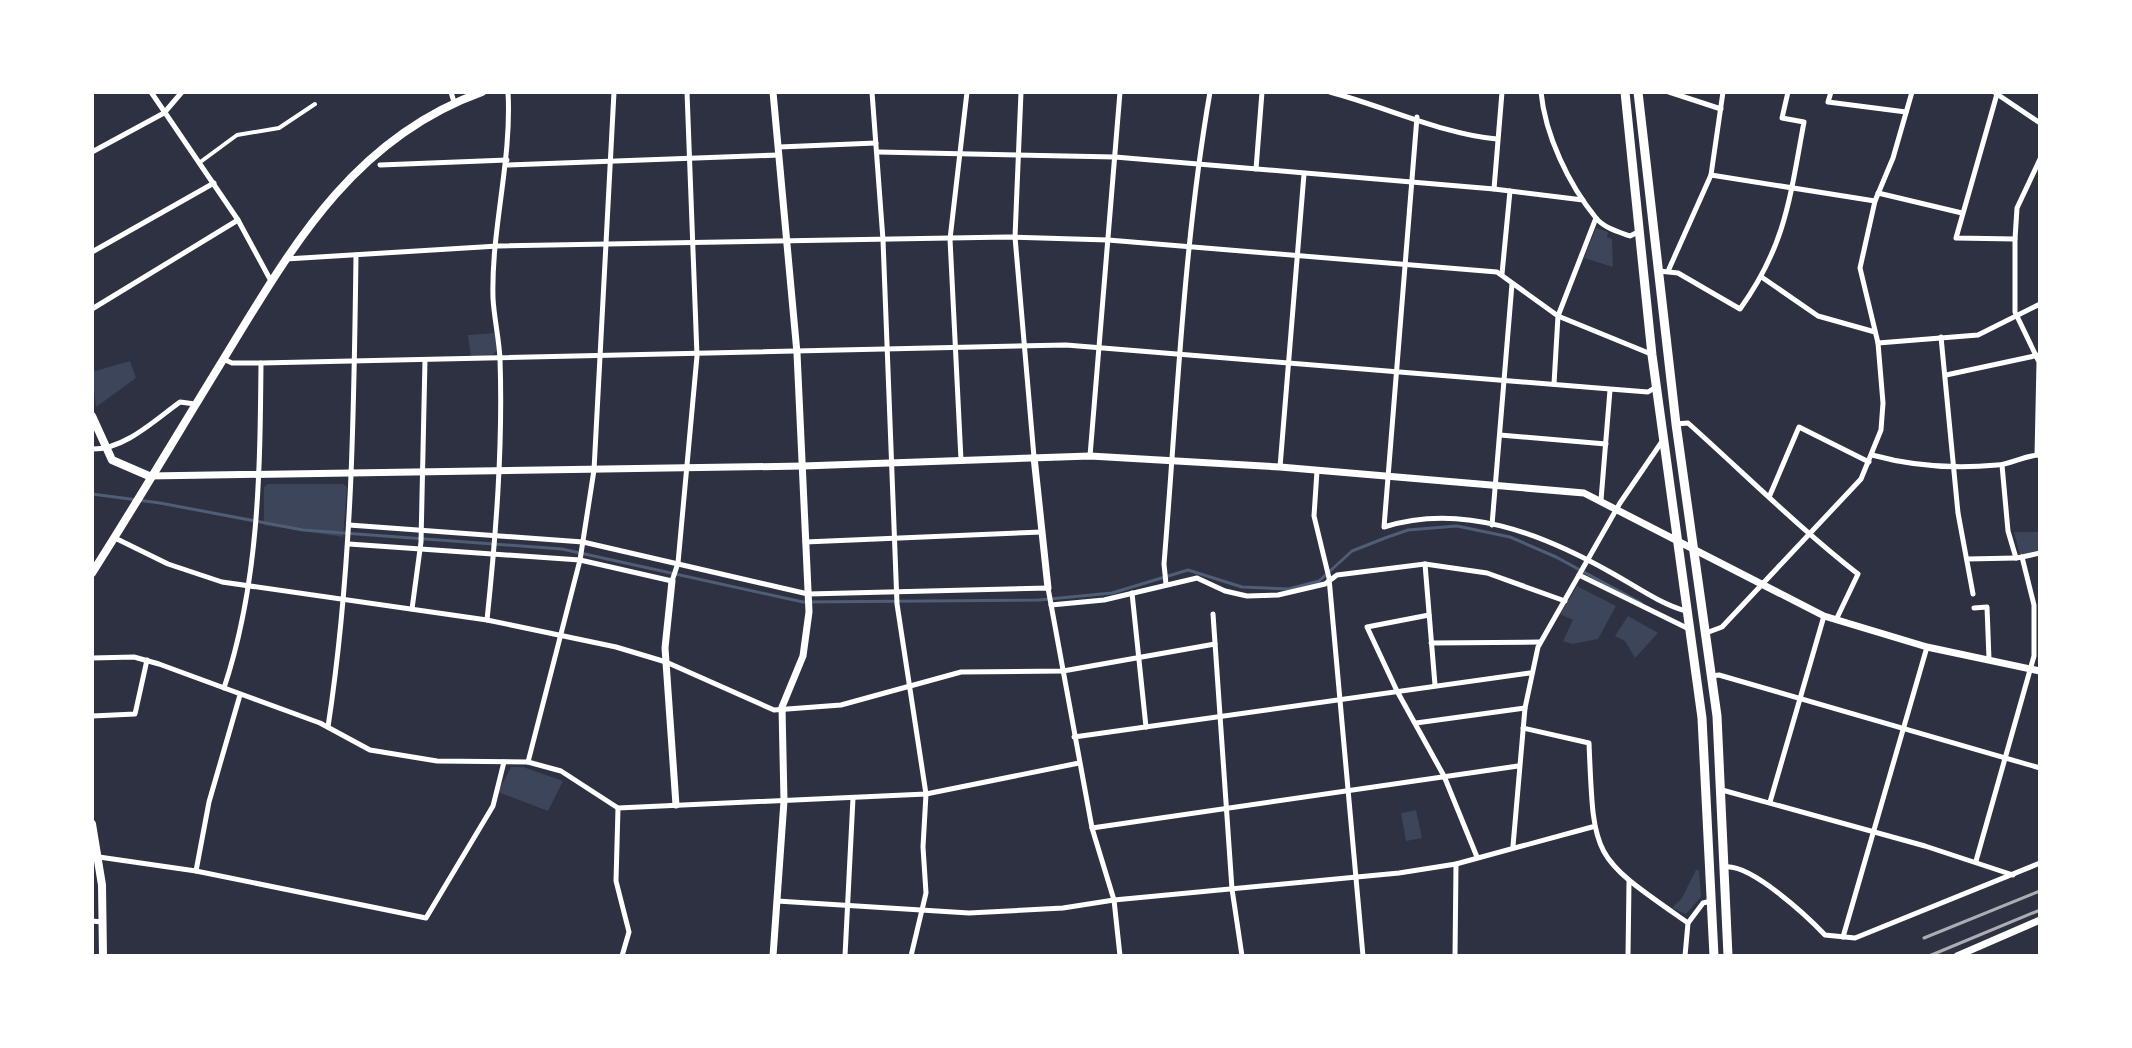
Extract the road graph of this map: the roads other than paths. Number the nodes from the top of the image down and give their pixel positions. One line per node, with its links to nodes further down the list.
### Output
1 (151, 92): 31 (street)
2 (182, 92): 31 (street)
3 (451, 92): 27 (street)
4 (482, 92): 27 (main road)
5 (508, 92): 47 (street)
6 (614, 92): 45 (street)
7 (687, 92): 43 (street)
8 (773, 92): 38 (street)
9 (872, 92): 36 (street)
10 (967, 92): 40 (street)
11 (1021, 92): 41 (street)
12 (1120, 92): 42 (street)
13 (1210, 92): 49 (street)
14 (1262, 92): 50 (street)
15 (1330, 92): 26 (street)
16 (1502, 92): 34 (street)
17 (1541, 92): 59 (street)
18 (1625, 92): 64 (main road)
19 (1638, 92): 81 (main road)
20 (1669, 92): 29 (street)
21 (1723, 92): 29 (street)
22 (1788, 92): 55 (street)
23 (1831, 92): 30 (street)
24 (1912, 92): 30 (street)
25 (1999, 94): 33 (street); 61 (street)
26 (1356, 95): 32 (street)
27 (454, 102): 78 (main road)
28 (315, 104): 46 (street)
29 (1721, 109): 52 (street)
30 (1906, 112): 58 (street)
31 (164, 113): 37 (street); 46 (street)
32 (1417, 117): 34 (street); 53 (street)
33 (2040, 123)
34 (1497, 139): 56 (street)
35 (92, 143): 37 (street)
36 (876, 143): 38 (street); 39 (street)
37 (94, 151)
38 (779, 151): 43 (street); 70 (street)
39 (877, 152): 40 (street); 68 (street)
40 (960, 155): 41 (street); 66 (street)
41 (1021, 157): 42 (street); 65 (street)
42 (1115, 157): 49 (street); 69 (street)
43 (690, 159): 45 (street); 71 (street)
44 (2040, 159): 67 (street)
45 (610, 162): 47 (street); 72 (street)
46 (199, 163): 54 (street)
47 (507, 163): 48 (street); 73 (street)
48 (380, 165)
49 (1197, 165): 50 (street); 74 (street)
50 (1256, 169): 51 (street)
51 (1304, 174): 53 (street); 77 (street)
52 (1711, 175): 55 (street); 80 (street)
53 (1412, 182): 56 (street); 79 (street)
54 (214, 183): 63 (street); 75 (street)
55 (1792, 188): 60 (street); 83 (street)
56 (1494, 189): 57 (street)
57 (1510, 191): 59 (street); 82 (street)
58 (1878, 193): 60 (street); 61 (street)
59 (1583, 200): 62 (street)
60 (1875, 201): 90 (street)
61 (1962, 213): 67 (street)
62 (1596, 218): 64 (street); 88 (street)
63 (238, 220): 84 (street); 87 (street)
64 (1639, 231): 99 (main road)
65 (1015, 237): 66 (street); 69 (street); 93 (street)
66 (950, 239): 68 (street); 94 (street)
67 (2015, 239): 89 (street)
68 (883, 240): 70 (street); 96 (street)
69 (1108, 240): 74 (street); 95 (street)
70 (787, 242): 71 (street); 97 (street)
71 (694, 243): 72 (street); 101 (street)
72 (606, 244): 73 (street); 102 (street)
73 (498, 246): 76 (street); 103 (street)
74 (1190, 247): 77 (street); 98 (street)
75 (92, 252)
76 (356, 255): 78 (street); 106 (street)
77 (1299, 256): 79 (street); 107 (street)
78 (286, 259): 84 (main road)
79 (1405, 264): 82 (street); 109 (street)
80 (1669, 269): 81 (street); 83 (street)
81 (1658, 271): 117 (main road)
82 (1502, 274): 85 (street)
83 (1763, 278): 90 (street)
84 (271, 281): 104 (main road)
85 (1512, 284): 88 (street); 111 (street)
86 (2040, 304): 89 (street)
87 (92, 309)
88 (1558, 316): 99 (street); 112 (street)
89 (2017, 316): 91 (street); 100 (street)
90 (1875, 332): 92 (street)
91 (1941, 337): 92 (street); 110 (street)
92 (1878, 343): 123 (street)
93 (1024, 345): 94 (street); 95 (street); 126 (street)
94 (954, 347): 96 (street); 128 (street)
95 (1099, 347): 98 (street); 125 (street)
96 (887, 350): 97 (street); 130 (street)
97 (797, 353): 101 (street); 132 (street)
98 (1181, 353): 107 (street); 127 (street)
99 (1652, 355): 113 (main road)
100 (2039, 355): 110 (street); 124 (street)
101 (697, 356): 102 (street); 134 (street)
102 (600, 357): 103 (street); 136 (street)
103 (500, 358): 105 (street); 137 (street)
104 (223, 359): 108 (street); 115 (main road)
105 (425, 360): 106 (street); 139 (street)
106 (356, 361): 108 (street); 140 (street)
107 (1290, 362): 109 (street); 133 (street)
108 (261, 363): 141 (street)
109 (1395, 371): 111 (street); 143 (street)
110 (1946, 375): 135 (street)
111 (1504, 380): 112 (street); 118 (street)
112 (1554, 384): 114 (street)
113 (1657, 386): 114 (street); 119 (main road)
114 (1610, 389): 120 (street)
115 (195, 404): 122 (street); 142 (main road)
116 (92, 416): 122 (main road)
117 (1676, 424): 145 (street); 161 (main road)
118 (1500, 435): 120 (street); 144 (street)
119 (1663, 439): 147 (street); 156 (main road)
120 (1606, 444): 146 (street)
121 (92, 449): 122 (street)
122 (106, 450): 142 (main road)
123 (1872, 455): 129 (street); 135 (street)
124 (2039, 455): 131 (street)
125 (1090, 456): 126 (street); 127 (street)
126 (1034, 457): 128 (street); 151 (street)
127 (1173, 459): 133 (street); 173 (street)
128 (961, 460): 130 (street)
129 (1869, 462): 145 (street); 152 (street)
130 (892, 463): 132 (street); 155 (street)
131 (2002, 465): 135 (street); 164 (street)
132 (803, 466): 134 (street); 157 (street)
133 (1280, 467): 138 (street)
134 (687, 468): 136 (street); 168 (street)
135 (1953, 468): 166 (street)
136 (594, 470): 137 (street); 162 (street)
137 (498, 471): 139 (street); 153 (street)
138 (1317, 471): 143 (street); 172 (street)
139 (424, 472): 140 (street); 150 (street)
140 (352, 474): 141 (street); 149 (street)
141 (260, 475): 142 (street); 175 (street)
142 (149, 476): 154 (main road)
143 (1387, 477): 144 (street); 148 (street)
144 (1495, 486): 146 (street); 148 (street)
145 (1770, 495): 152 (street)
146 (1601, 500): 147 (street)
147 (1617, 509): 156 (street); 165 (street)
148 (1492, 525): 165 (street)
149 (349, 529): 150 (street); 158 (street)
150 (422, 531): 153 (street); 159 (street)
151 (1042, 532): 155 (street); 180 (street)
152 (1807, 534): 174 (street); 190 (street)
153 (496, 536): 160 (street); 162 (street)
154 (115, 538): 170 (main road); 175 (street)
155 (895, 539): 157 (street); 176 (street)
156 (1678, 541): 161 (street); 185 (main road)
157 (805, 542): 179 (street)
158 (349, 544): 159 (street); 181 (street)
159 (421, 544): 160 (street); 184 (street)
160 (494, 549): 162 (street); 189 (street)
161 (1693, 549): 174 (street); 193 (main road)
162 (581, 551): 168 (street); 171 (street); 192 (street)
163 (2040, 553): 164 (street)
164 (2019, 557): 166 (street); 203 (street)
165 (1587, 559): 169 (street); 185 (street)
166 (1967, 559): 178 (street)
167 (1425, 564): 172 (street); 182 (street); 187 (street)
168 (677, 565): 171 (street); 179 (street)
169 (1580, 572): 182 (street); 191 (street)
170 (92, 573)
171 (673, 578): 202 (street)
172 (1330, 579): 173 (street); 213 (street)
173 (1166, 582): 177 (street)
174 (1762, 584): 188 (street); 193 (street)
175 (248, 585): 181 (street); 208 (street)
176 (897, 592): 179 (street); 180 (street); 209 (street)
177 (1132, 593): 180 (street); 199 (street)
178 (1973, 594)
179 (808, 598): 214 (street)
180 (1050, 598): 204 (street)
181 (346, 600): 184 (street); 219 (street)
182 (1565, 601): 194 (street)
183 (1974, 608): 200 (street)
184 (412, 609): 189 (street)
185 (1689, 612): 191 (main road)
186 (1213, 614): 196 (street)
187 (1429, 615): 195 (street); 210 (street)
188 (1824, 616): 190 (street); 212 (street)
189 (487, 620): 192 (street)
190 (1836, 620): 197 (street)
191 (1691, 629): 258 (main road)
192 (562, 633): 202 (street); 226 (street)
193 (1705, 633): 206 (main road)
194 (1540, 642): 195 (street); 205 (street)
195 (1431, 643): 207 (street)
196 (1215, 644): 199 (street); 217 (street)
197 (1927, 647): 200 (street); 222 (street)
198 (92, 658): 201 (street)
199 (1140, 658): 204 (street); 220 (street)
200 (1989, 659): 203 (street)
201 (147, 660): 208 (street); 216 (street)
202 (666, 662): 214 (street); 237 (street)
203 (2036, 670): 224 (street)
204 (1063, 671): 209 (street); 223 (street)
205 (1530, 673): 207 (street); 215 (street)
206 (1711, 676): 212 (street); 232 (main road)
207 (1435, 685): 210 (street)
208 (224, 688): 211 (street)
209 (910, 689): 214 (street); 233 (street)
210 (1397, 691): 213 (street); 218 (street)
211 (240, 695): 219 (street); 251 (street)
212 (1800, 698): 222 (street); 236 (street)
213 (1338, 700): 217 (street); 231 (street)
214 (782, 707): 235 (street)
215 (1525, 708): 218 (street); 221 (street)
216 (92, 716)
217 (1220, 716): 220 (street); 239 (street)
218 (1416, 723): 230 (street)
219 (328, 727): 225 (street)
220 (1146, 727): 223 (street)
221 (1523, 728): 228 (street); 241 (street)
222 (1903, 729): 224 (street); 243 (street)
223 (1074, 737): 227 (street)
224 (2005, 758): 229 (street); 247 (street)
225 (504, 762): 226 (street); 251 (street)
226 (528, 762): 238 (street)
227 (1079, 763): 233 (street); 242 (street)
228 (1519, 766): 230 (street); 244 (street)
229 (2040, 768)
230 (1444, 776): 231 (street); 246 (street)
231 (1348, 790): 239 (street); 253 (street)
232 (1722, 790): 236 (street); 250 (main road)
233 (926, 794): 234 (street); 260 (street)
234 (853, 798): 235 (street); 259 (street)
235 (784, 801): 237 (street); 257 (street)
236 (1770, 802): 243 (street)
237 (676, 805): 238 (street)
238 (618, 808): 267 (street)
239 (1226, 808): 242 (street); 255 (street)
240 (92, 824): 245 (main road)
241 (1592, 827): 244 (street); 254 (street)
242 (1092, 828): 256 (street)
243 (1873, 832): 247 (street); 265 (street)
244 (1513, 846): 246 (street)
245 (96, 856): 251 (street); 263 (main road)
246 (1477, 857): 249 (street)
247 (1976, 861): 252 (street)
248 (2040, 863): 252 (street)
249 (1456, 864): 253 (street); 274 (street)
250 (1725, 867): 265 (street); 278 (main road)
251 (196, 871)
252 (2013, 875): 265 (street)
253 (1356, 879): 255 (street); 273 (street)
254 (1629, 882): 264 (street); 275 (street)
255 (1232, 889): 256 (street); 272 (street)
256 (1114, 900): 260 (street); 271 (street)
257 (777, 901): 259 (street); 268 (street)
258 (1712, 901): 264 (street); 277 (main road)
259 (848, 906): 260 (street); 269 (street)
260 (924, 910): 270 (street)
261 (2040, 920): 279 (street)
262 (92, 921): 263 (street)
263 (102, 922): 266 (main road)
264 (1688, 923): 276 (street)
265 (1843, 937)
266 (103, 956)
267 (622, 956)
268 (773, 956)
269 (845, 956)
270 (911, 956)
271 (1120, 956)
272 (1242, 956)
273 (1363, 956)
274 (1455, 956)
275 (1628, 956)
276 (1685, 956)
277 (1714, 956)
278 (1728, 956)
279 (1957, 956)

